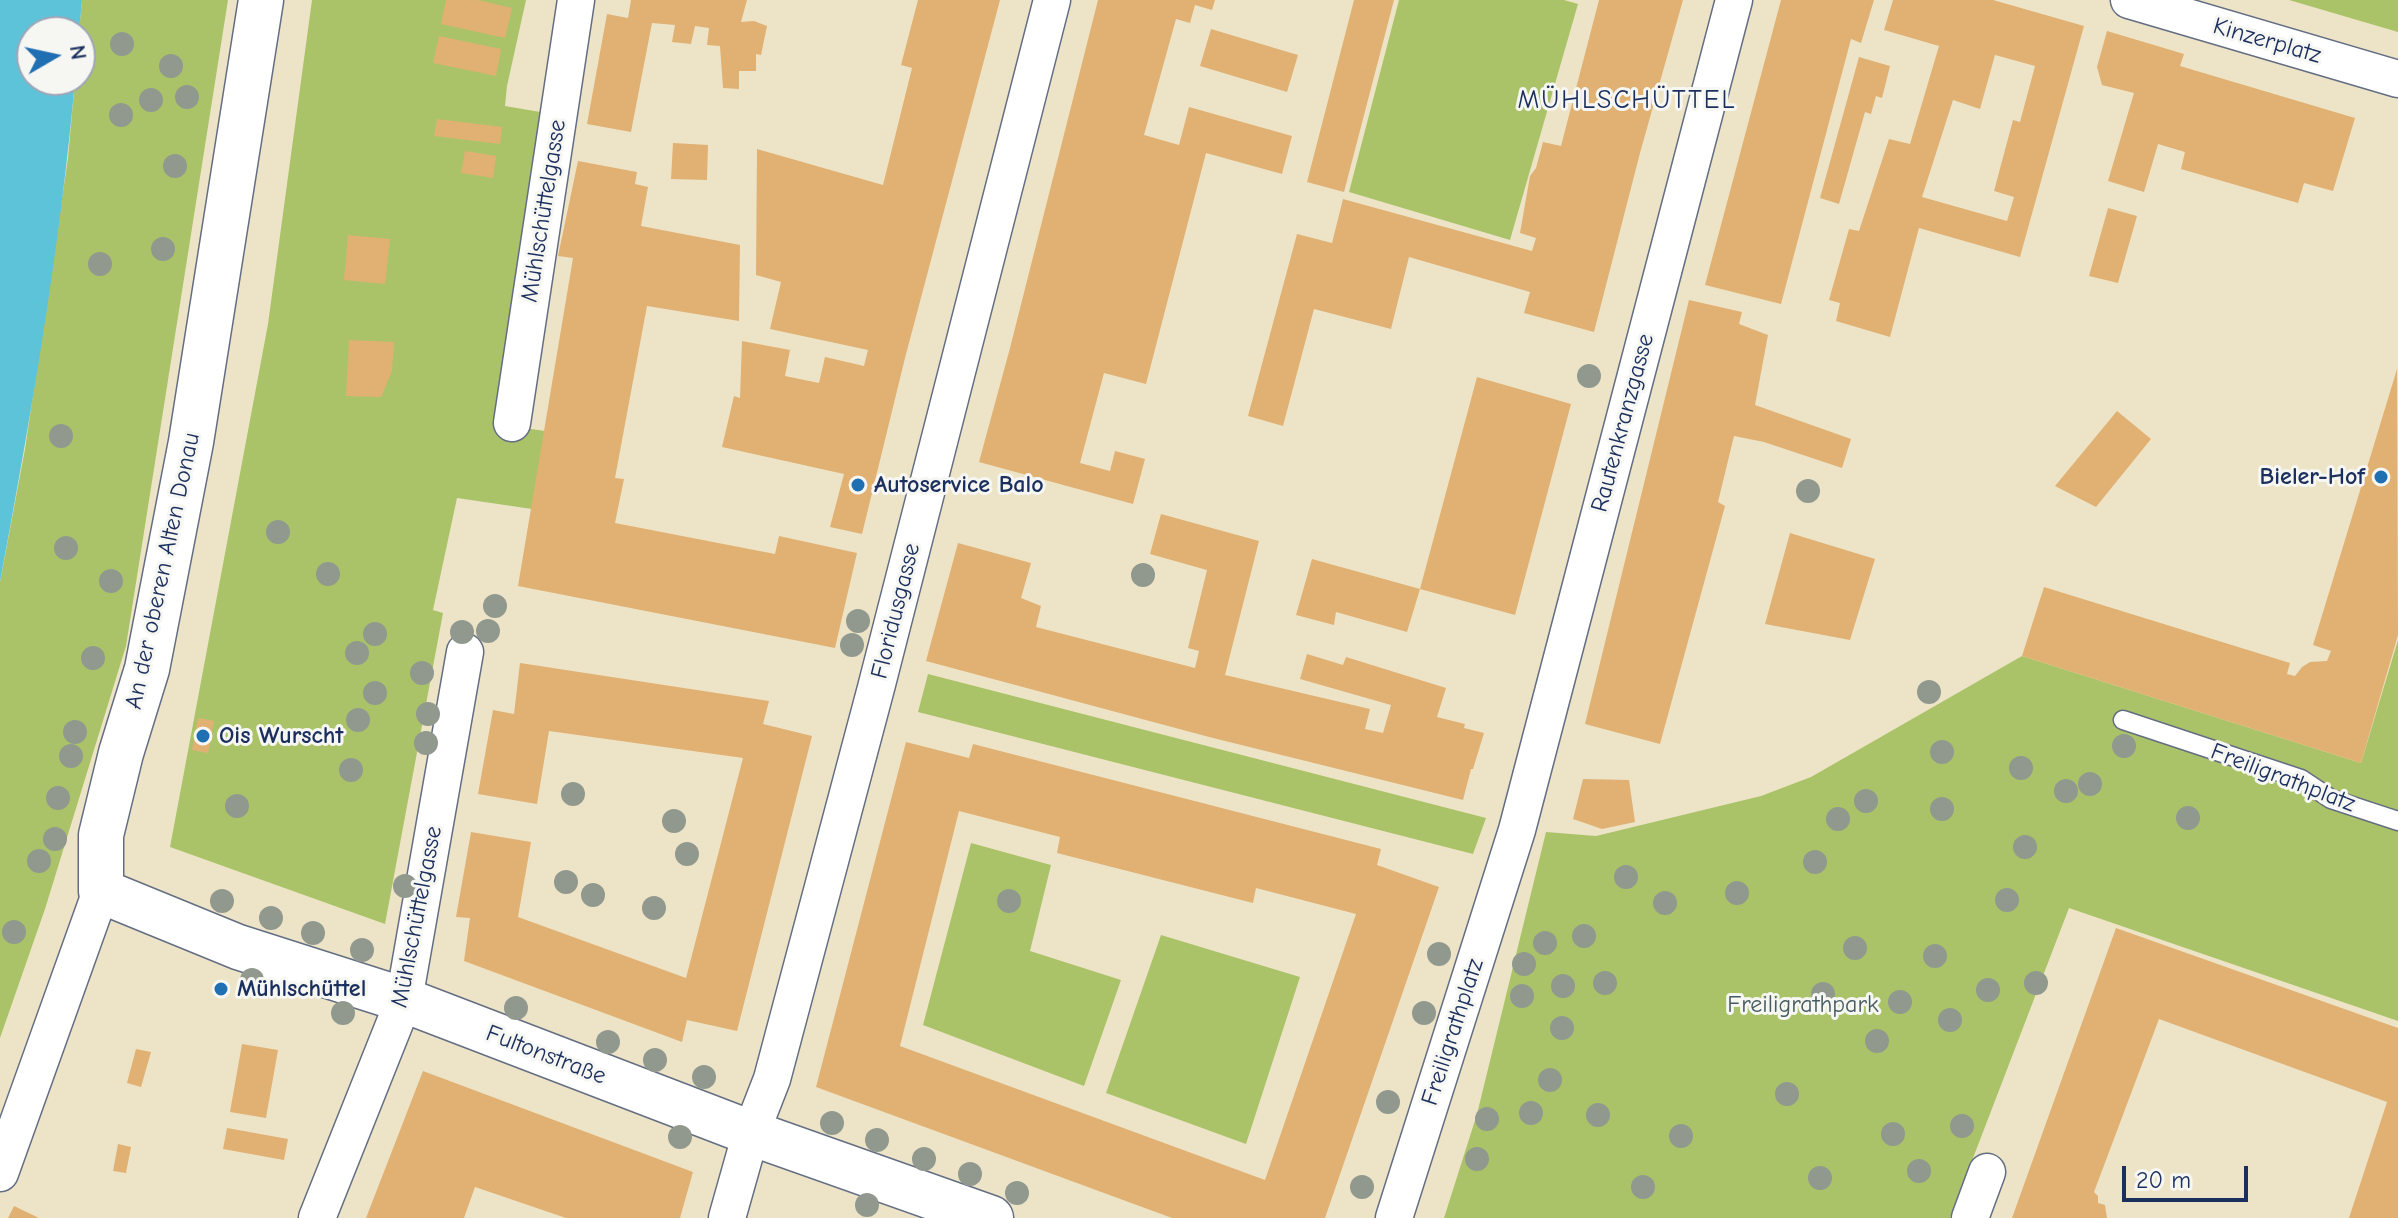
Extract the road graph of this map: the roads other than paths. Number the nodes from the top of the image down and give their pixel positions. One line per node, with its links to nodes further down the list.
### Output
1 (261, 0): 12 (street, An der oberen Alten Donau)
2 (576, 0): 7 (street, Mühlschüttelgasse)
3 (1052, 0): 14 (street, Floridusgasse)
4 (1734, 0): 11 (street, Rautenkranzgasse)
5 (2135, 1): 6 (street, Kinzerplatz)
6 (2398, 79)
7 (512, 423)
8 (465, 652): 13 (street, Mühlschüttelgasse)
9 (2123, 720): 10 (lane, Freiligrathplatz)
10 (2398, 821)
11 (1512, 846): 20 (street, Freiligrathplatz)
12 (101, 891): 13 (street, Fultonstraße); 16 (street, An der oberen Alten Donau)
13 (404, 1000): 14 (street, Fultonstraße); 17 (street, Mühlschüttelgasse)
14 (751, 1133): 18 (street, Floridusgasse); 19 (street, Fultonstraße)
15 (1987, 1172): 21 (street)
16 (0, 1173)
17 (317, 1218)
18 (727, 1218)
19 (991, 1218)
20 (1394, 1218)
21 (1970, 1218)

